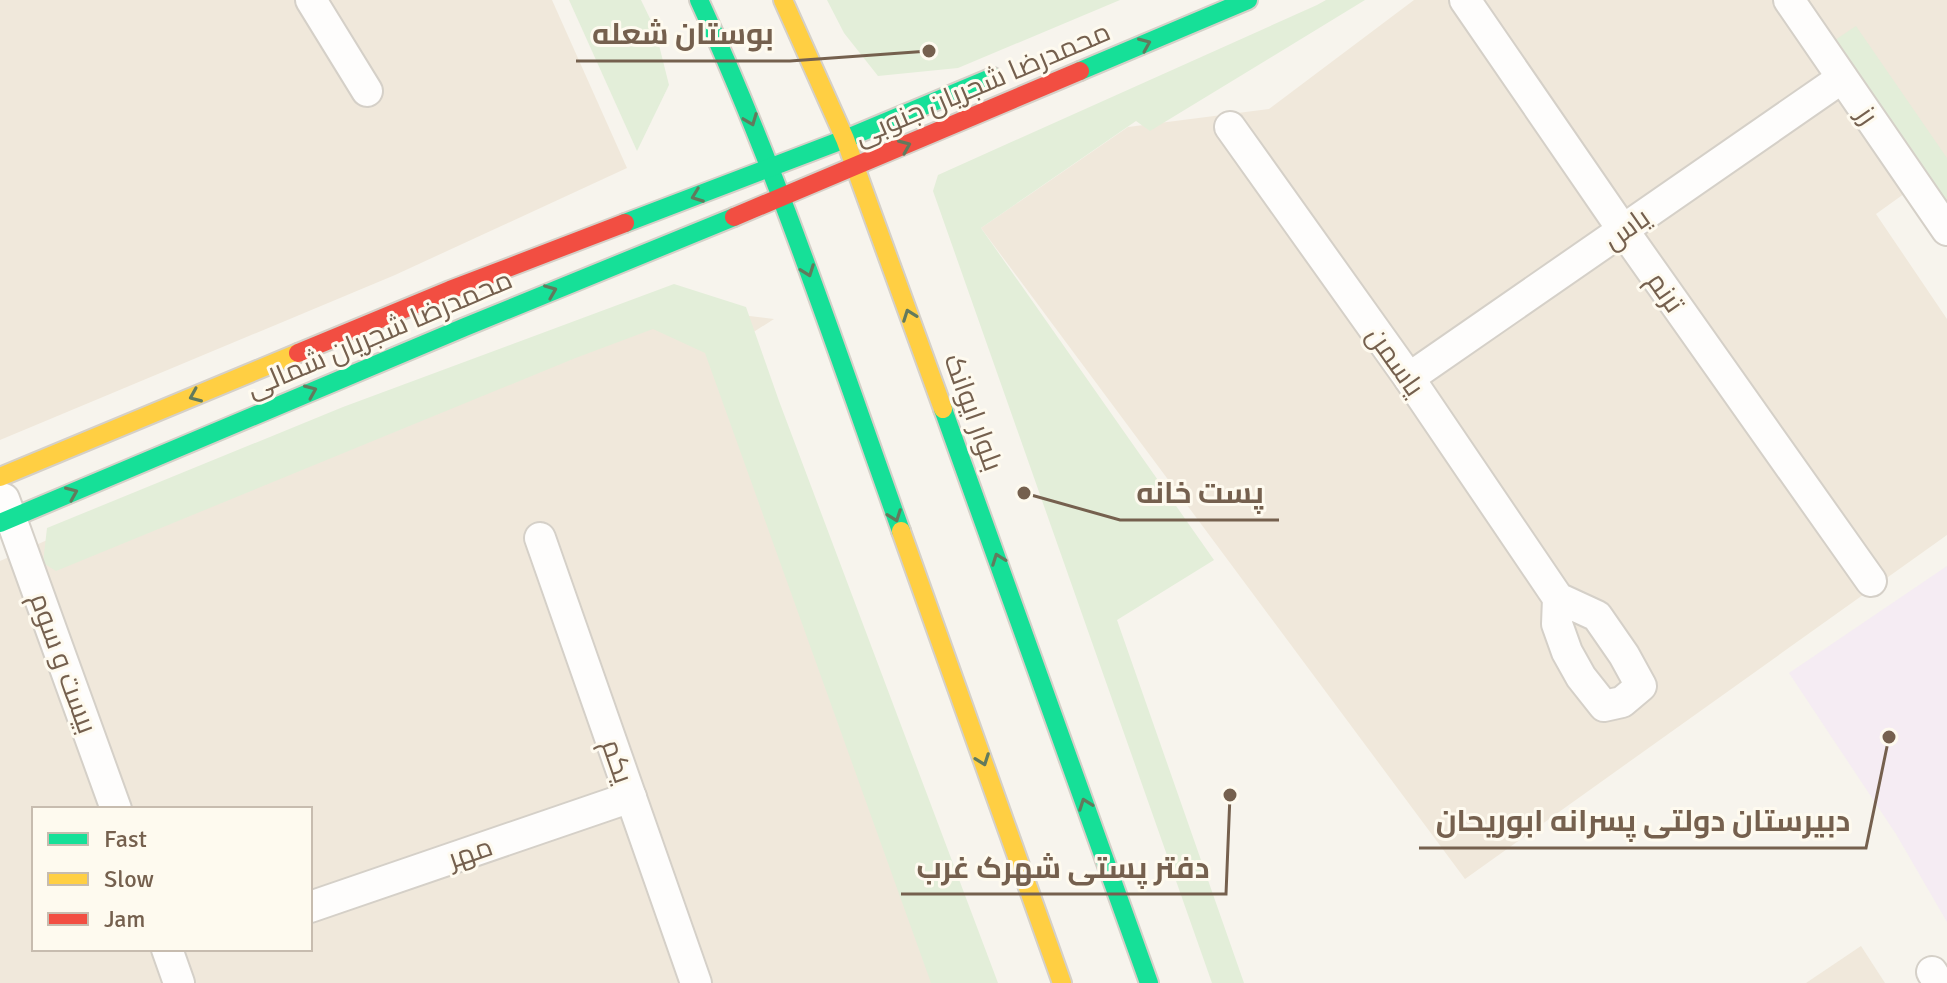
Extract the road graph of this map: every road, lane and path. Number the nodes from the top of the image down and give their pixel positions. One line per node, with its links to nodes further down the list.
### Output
1 (311, 0): 9 (street)
2 (699, 0): 13 (street, one-way to 13)
3 (783, 0): 11 (street, بلوار ایوانک)
4 (1248, 0): 12 (street, محمدرضا شجریان جنوبی, one-way to 4)
5 (1465, 0): 15 (street, ترنم)
6 (1789, 0): 8 (street, رز)
7 (1004, 73): 11 (street, محمدرضا شجریان جنوبی)
8 (1842, 78): 15 (street, یاس); 16 (street, رز)
9 (367, 91)
10 (1230, 127): 17 (street, یاسمن)
11 (845, 139): 12 (street, بلوار ایوانک); 13 (street, محمدرضا شجریان جنوبی)
12 (855, 167): 14 (street, محمدرضا شجریان جنوبی); 29 (street, بلوار ایوانک, one-way to 12)
13 (770, 168): 14 (street); 18 (street, محمدرضا شجریان شمالی, one-way to 18)
14 (782, 197): 20 (street, محمدرضا شجریان شمالی, one-way to 14); 28 (street, one-way to 28)
15 (1623, 230): 17 (street, یاس); 22 (street, ترنم)
16 (1947, 230)
17 (1409, 378): 23 (street, یاسمن)
18 (0, 477)
19 (0, 488): 20 (street, بیست و سوم)
20 (6, 521): 25 (street, بیست و سوم)
21 (540, 538): 24 (street, یکم)
22 (1871, 581)
23 (1558, 598)
24 (631, 797): 26 (street, مهر); 27 (street, یکم)
25 (115, 807)
26 (312, 906)
27 (696, 983)
28 (1062, 983)
29 (1149, 983)

